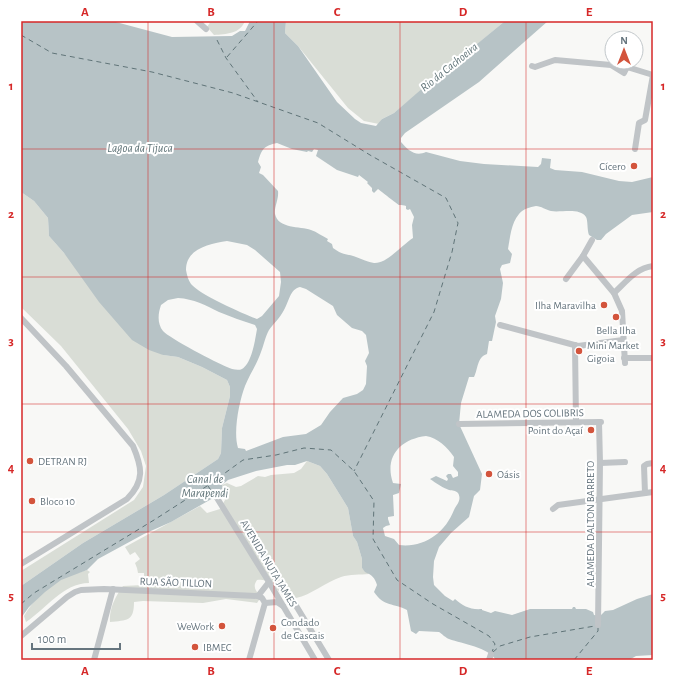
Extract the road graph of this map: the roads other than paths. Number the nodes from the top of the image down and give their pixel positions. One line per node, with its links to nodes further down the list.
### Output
1 (197, 21): 2 (street)
2 (206, 29)
3 (532, 66): 4 (street)
4 (635, 149)
5 (592, 240): 6 (street)
6 (583, 256): 8 (street); 9 (street)
7 (653, 266): 9 (street)
8 (566, 279)
9 (614, 293): 12 (street)
10 (21, 318): 26 (street)
11 (500, 325): 13 (street)
12 (624, 340): 13 (street); 14 (street)
13 (575, 345): 15 (street)
14 (653, 358)
15 (576, 422): 16 (street, ALAMEDA DOS COLIBRIS); 17 (street, ALAMEDA DOS COLIBRIS)
16 (600, 422): 19 (street, ALAMEDA DALTON BARRETO)
17 (459, 424)
18 (625, 462): 19 (street)
19 (600, 463): 24 (street, ALAMEDA DALTON BARRETO)
20 (653, 463): 22 (street)
21 (653, 492): 22 (street)
22 (646, 493): 24 (street)
23 (217, 498): 27 (street, AVENIDA NUTA JAMES)
24 (600, 500): 25 (street); 33 (street, ALAMEDA DALTON BARRETO)
25 (553, 509)
26 (21, 564)
27 (269, 582): 29 (street); 32 (street, AVENIDA NUTA JAMES)
28 (113, 590): 29 (street, RUA SÃO TILLON); 34 (street, RUA SÃO TILLON); 35 (street)
29 (258, 596): 30 (street)
30 (265, 603): 32 (street); 36 (street)
31 (295, 604): 38 (street)
32 (283, 606): 37 (street, AVENIDA NUTA JAMES)
33 (598, 625)
34 (21, 636)
35 (94, 660)
36 (249, 660)
37 (315, 660)
38 (329, 660)

